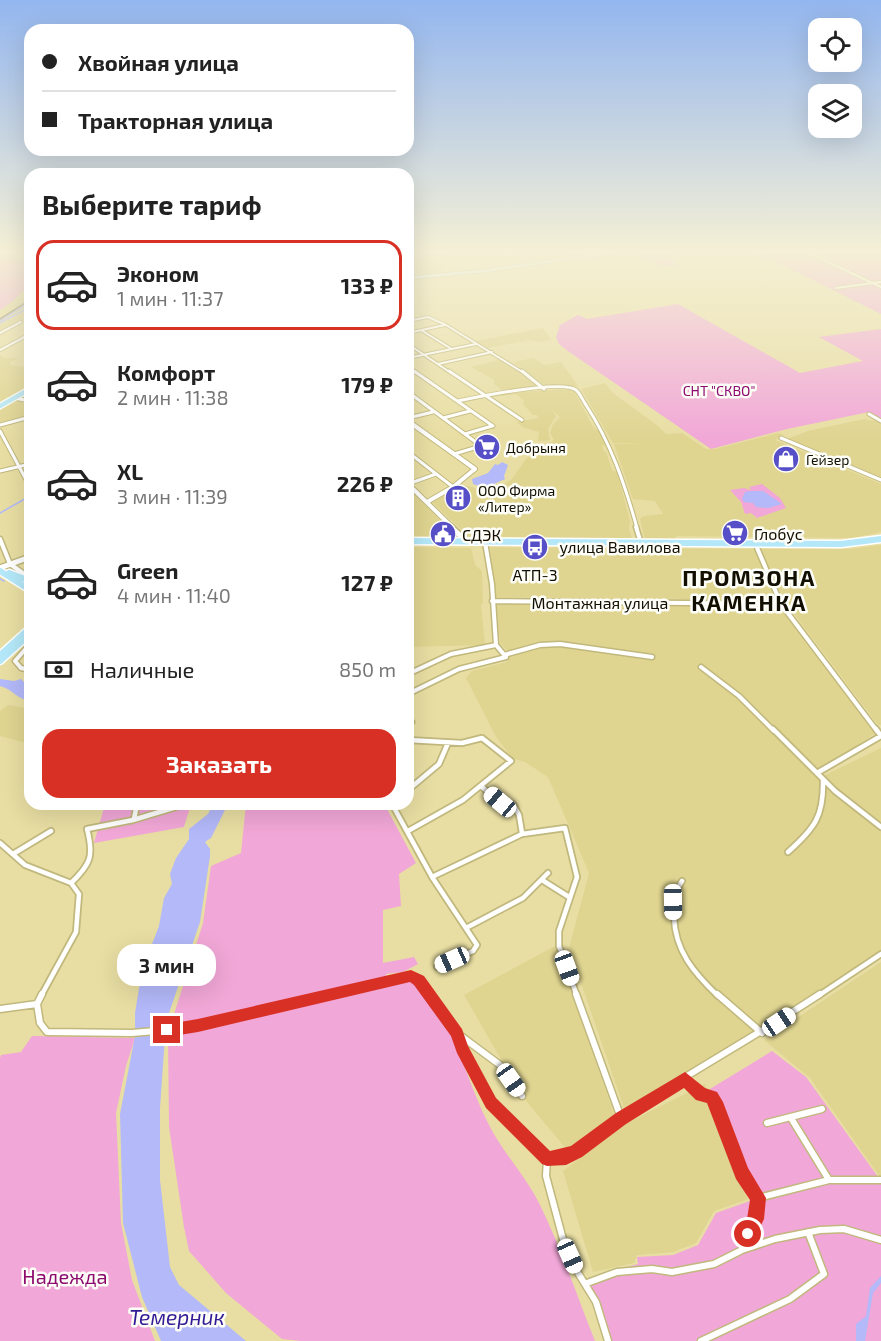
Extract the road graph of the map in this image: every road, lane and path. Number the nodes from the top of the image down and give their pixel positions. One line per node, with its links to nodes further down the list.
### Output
1 (414, 320): 3 (street)
2 (21, 322): 6 (street)
3 (446, 325): 4 (street); 8 (street)
4 (421, 330): 5 (street); 10 (street)
5 (414, 332)
6 (0, 333)
7 (24, 337): 11 (street)
8 (477, 343): 10 (street); 12 (street)
9 (414, 348): 13 (street)
10 (451, 348): 13 (street)
11 (0, 350)
12 (492, 352): 15 (street); 17 (street)
13 (424, 354): 14 (street); 15 (street)
14 (414, 356)
15 (438, 364): 19 (street)
16 (414, 371): 23 (street)
17 (544, 389): 19 (street, улица Вавилова); 57 (street, улица Вавилова)
18 (24, 392): 21 (main road)
19 (485, 394): 23 (street, улица Вавилова); 31 (street)
20 (414, 396): 25 (street)
21 (14, 398): 22 (street); 24 (main road)
22 (24, 400)
23 (458, 401): 26 (street)
24 (0, 406)
25 (434, 411): 28 (street); 29 (street)
26 (471, 411): 29 (street); 36 (street)
27 (869, 414): 32 (street)
28 (414, 418)
29 (443, 418): 36 (street)
30 (24, 419): 34 (street)
31 (522, 420)
32 (881, 421)
33 (414, 424): 39 (street)
34 (0, 425)
35 (0, 431): 43 (street)
36 (464, 434): 38 (street)
37 (782, 438): 47 (street)
38 (467, 450): 39 (street); 40 (street)
39 (454, 454): 49 (street)
40 (473, 455)
41 (414, 457): 45 (street)
42 (24, 465): 43 (street)
43 (19, 466): 44 (street); 46 (street)
44 (0, 471)
45 (437, 474): 48 (street); 49 (street)
46 (24, 476)
47 (881, 480)
48 (414, 482)
49 (453, 487): 51 (street)
50 (414, 490): 51 (street)
51 (427, 502): 55 (street)
52 (0, 539): 60 (street)
53 (881, 540): 58 (main road, улица Вавилова)
54 (414, 542): 55 (main road, улица Вавилова)
55 (466, 543): 56 (main road, улица Вавилова)
56 (485, 543): 57 (main road, улица Вавилова); 58 (main road, улица Вавилова); 65 (street)
57 (641, 543): 58 (main road, улица Вавилова)
58 (755, 545): 66 (street)
59 (24, 559): 60 (street)
60 (10, 564): 61 (street); 62 (street)
61 (0, 570): 63 (main road); 64 (main road)
62 (24, 575)
63 (24, 578)
64 (24, 586)
65 (492, 601): 66 (street, Монтажная улица); 69 (street)
66 (781, 604): 80 (street)
67 (24, 634): 73 (main road)
68 (24, 640): 73 (main road)
69 (496, 645): 71 (street); 76 (street)
70 (24, 651): 75 (street)
71 (504, 656): 72 (street); 77 (street)
72 (652, 657)
73 (0, 659)
74 (701, 667): 80 (street)
75 (24, 669)
76 (414, 671)
77 (414, 691)
78 (414, 740): 79 (street)
79 (448, 743): 82 (street); 83 (street)
80 (817, 773): 81 (street)
81 (823, 779): 89 (street); 94 (street)
82 (414, 785)
83 (482, 787): 91 (street); 92 (street)
84 (136, 810): 88 (street)
85 (168, 810): 87 (street)
86 (396, 810): 91 (street)
87 (162, 812): 88 (street)
88 (133, 820): 100 (street)
89 (881, 826)
90 (51, 831): 95 (street)
91 (408, 831): 97 (street)
92 (522, 834): 97 (street); 101 (street)
93 (0, 843): 95 (street)
94 (788, 852)
95 (13, 855): 100 (street)
96 (548, 873): 98 (street)
97 (432, 877): 102 (street)
98 (542, 880): 101 (street); 102 (street)
99 (682, 881): 108 (street)
100 (71, 883): 105 (street)
101 (569, 897): 112 (street)
102 (466, 928): 104 (street)
103 (881, 954): 108 (street)
104 (437, 966)
105 (37, 1004): 106 (street); 107 (street)
106 (0, 1009)
107 (457, 1033): 110 (street); 115 (street)
108 (762, 1033): 109 (street)
109 (685, 1080): 112 (street); 118 (street)
110 (522, 1096)
111 (822, 1109): 113 (street)
112 (621, 1118): 115 (street)
113 (791, 1118): 114 (street); 116 (street)
114 (767, 1124)
115 (547, 1159): 122 (street)
116 (829, 1180): 117 (street); 118 (street)
117 (881, 1180)
118 (758, 1198): 121 (street)
119 (808, 1232): 120 (street); 121 (street); 124 (street)
120 (881, 1240)
121 (742, 1250): 122 (street)
122 (586, 1283): 123 (street)
123 (608, 1341)
124 (701, 1341)

